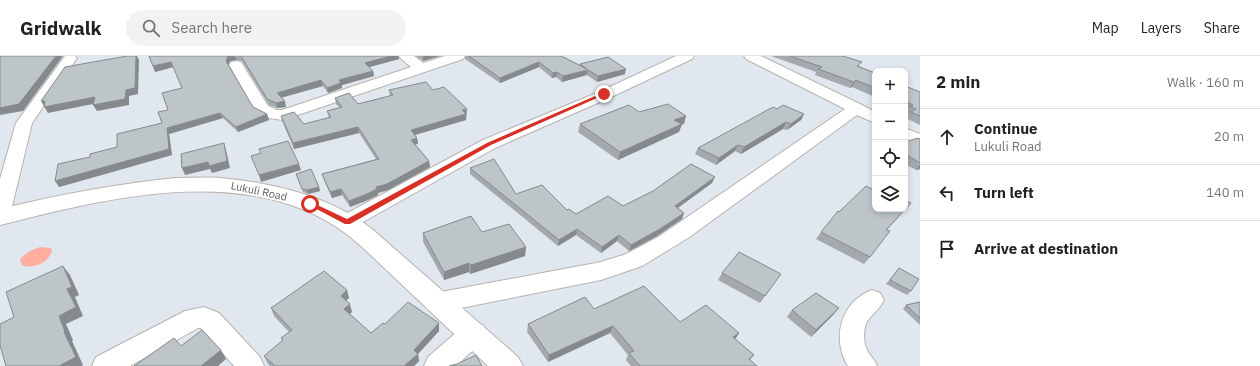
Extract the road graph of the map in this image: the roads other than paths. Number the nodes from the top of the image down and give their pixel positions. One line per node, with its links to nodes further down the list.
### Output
1 (405, 56): 7 (street)
2 (458, 56): 7 (street)
3 (687, 56): 13 (street)
4 (751, 56): 8 (street)
5 (70, 58): 12 (street)
6 (236, 65): 7 (street)
7 (422, 69)
8 (856, 108): 9 (street); 15 (street)
9 (872, 116)
10 (908, 135): 11 (street)
11 (920, 141)
12 (0, 216): 13 (street, Lukuli Road)
13 (347, 222): 15 (street, Lukuli Road)
14 (872, 300): 21 (street)
15 (441, 302): 16 (street, Lukuli Road)
16 (474, 333): 19 (street); 20 (street, Lukuli Road)
17 (105, 366): 18 (street)
18 (251, 366)
19 (436, 366)
20 (508, 366)
21 (864, 366)

